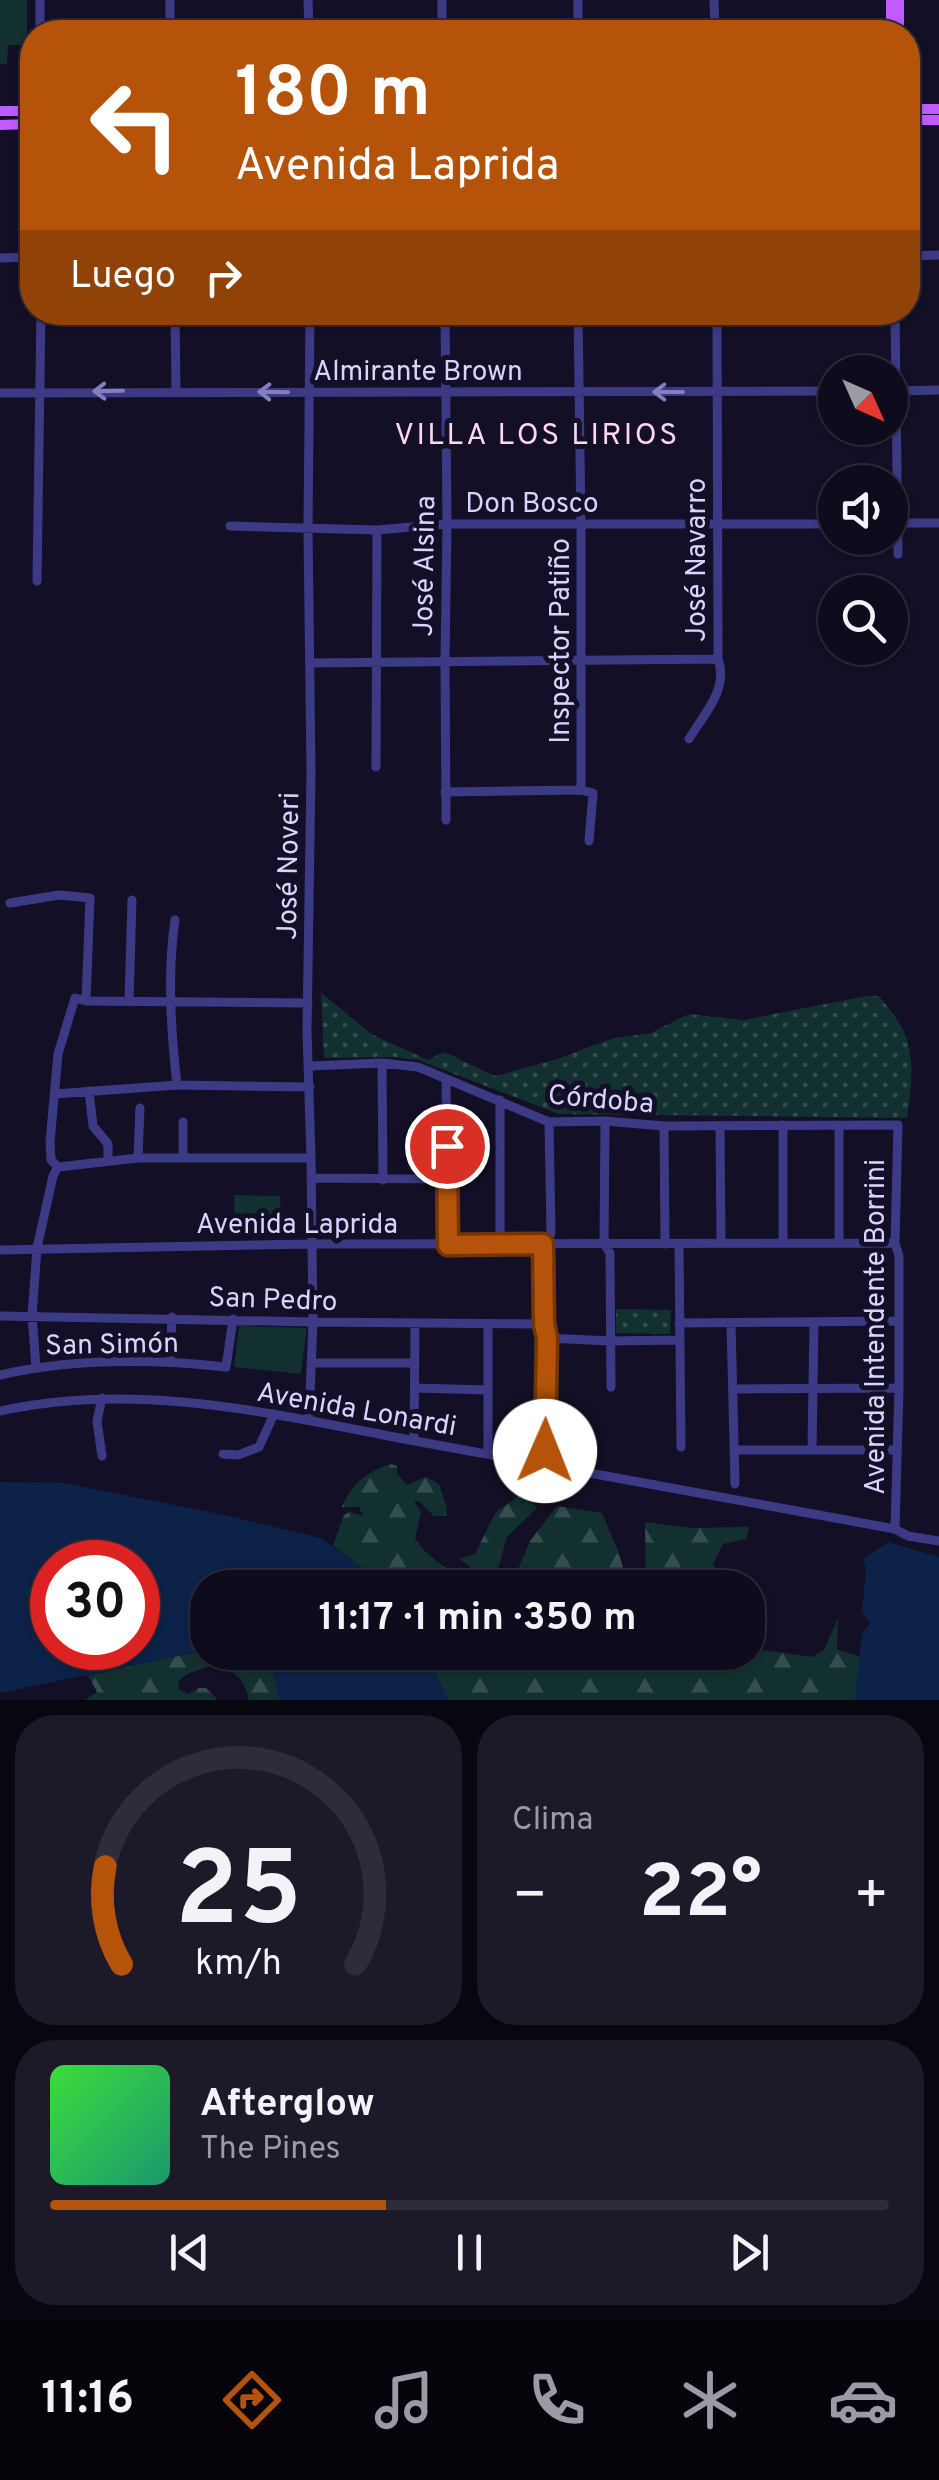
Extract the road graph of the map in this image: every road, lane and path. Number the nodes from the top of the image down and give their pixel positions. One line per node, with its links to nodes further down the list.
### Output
1 (41, 325): 13 (street)
2 (174, 325): 10 (street)
3 (310, 325): 14 (street, José Noveri)
4 (445, 325): 18 (street, José Alsina)
5 (578, 325): 15 (street, Inspector Patiño)
6 (717, 325): 16 (street, José Navarro)
7 (895, 325): 8 (street)
8 (894, 355)
9 (939, 390): 12 (street)
10 (176, 391): 13 (street, Almirante Brown, one-way to 13); 14 (street, Almirante Brown, one-way to 10)
11 (818, 391): 16 (street, Almirante Brown)
12 (908, 391)
13 (41, 392): 17 (street, Almirante Brown); 28 (street)
14 (310, 392): 18 (street, Almirante Brown); 26 (street, José Noveri)
15 (579, 392): 16 (street, Almirante Brown, one-way to 15); 18 (street, Almirante Brown); 22 (street, Inspector Patiño)
16 (717, 392): 24 (street, José Navarro)
17 (0, 393)
18 (445, 393): 21 (street, José Alsina)
19 (908, 523): 20 (street)
20 (939, 523)
21 (448, 524): 22 (street, Don Bosco); 27 (street, Don Bosco); 32 (street, José Alsina)
22 (581, 524): 24 (street, Don Bosco); 30 (street, Inspector Patiño)
23 (818, 524): 24 (street, Don Bosco)
24 (718, 525): 29 (street, José Navarro)
25 (230, 526): 26 (street, Don Bosco)
26 (308, 529): 27 (street, Don Bosco); 33 (street, José Noveri)
27 (378, 530): 31 (street)
28 (37, 581)
29 (718, 659): 30 (street); 34 (street, José Navarro)
30 (581, 660): 32 (street); 36 (street, Inspector Patiño)
31 (378, 661): 32 (street); 33 (street); 35 (street)
32 (444, 661): 37 (street, José Alsina)
33 (310, 663): 46 (street, José Noveri)
34 (689, 738)
35 (376, 767)
36 (581, 790): 37 (street); 39 (street)
37 (445, 792): 38 (street, José Alsina)
38 (446, 820)
39 (589, 841)
40 (132, 900): 44 (street)
41 (10, 903): 43 (street)
42 (175, 920): 45 (street)
43 (86, 1002): 44 (street); 53 (street)
44 (129, 1002): 45 (street)
45 (172, 1003): 46 (street); 50 (street)
46 (308, 1003): 48 (street, José Noveri)
47 (382, 1062): 48 (street, Córdoba); 49 (street, Córdoba); 71 (street)
48 (310, 1066): 51 (street, José Noveri)
49 (446, 1080): 54 (street, Córdoba); 70 (street)
50 (177, 1085): 51 (street); 52 (street)
51 (310, 1087): 66 (street, José Noveri)
52 (89, 1091): 53 (street); 67 (street)
53 (55, 1094): 68 (street)
54 (500, 1100): 58 (street, Córdoba); 82 (street)
55 (140, 1108): 64 (street)
56 (605, 1121): 58 (street, Córdoba); 62 (street, Córdoba); 77 (street)
57 (183, 1122): 65 (street)
58 (549, 1122): 76 (street)
59 (839, 1124): 60 (street, Córdoba); 61 (street, Córdoba); 72 (street)
60 (783, 1125): 63 (street, Córdoba); 74 (street)
61 (898, 1125): 80 (street, Avenida Intendente Borrini)
62 (664, 1126): 63 (street, Córdoba); 78 (street)
63 (720, 1126): 73 (street)
64 (138, 1158): 65 (street); 67 (street)
65 (183, 1158): 66 (street)
66 (312, 1158): 69 (street, José Noveri)
67 (108, 1161): 68 (street)
68 (58, 1167): 83 (street)
69 (312, 1178): 71 (street); 75 (street, José Noveri)
70 (448, 1179): 71 (street); 81 (street)
71 (384, 1180)
72 (840, 1242): 74 (street, Avenida Laprida); 80 (street, Avenida Laprida)
73 (721, 1243): 74 (street, Avenida Laprida); 79 (street, Avenida Laprida)
74 (783, 1243)
75 (312, 1244): 81 (street, Avenida Laprida); 83 (street, Avenida Laprida); 90 (street, José Noveri)
76 (543, 1244): 77 (street, Avenida Laprida); 82 (street, Avenida Laprida); 96 (street)
77 (604, 1244): 78 (street, Avenida Laprida); 99 (street)
78 (665, 1244): 79 (street, Avenida Laprida)
79 (680, 1244): 91 (street)
80 (895, 1244): 89 (street, Avenida Intendente Borrini)
81 (448, 1245): 82 (street, Avenida Laprida)
82 (500, 1245)
83 (37, 1248): 84 (street, Avenida Laprida); 86 (street)
84 (0, 1250)
85 (0, 1316): 86 (street, San Pedro)
86 (32, 1316): 87 (street, San Pedro); 103 (street)
87 (172, 1318): 88 (street, San Pedro); 100 (street)
88 (233, 1319): 90 (street, San Pedro); 100 (street, San Simón)
89 (898, 1321): 92 (street); 107 (street, Avenida Intendente Borrini)
90 (313, 1322): 93 (street, San Pedro); 101 (street, José Noveri)
91 (679, 1322): 94 (street); 98 (street)
92 (814, 1322): 94 (street); 109 (street)
93 (415, 1323): 95 (street, San Pedro); 102 (street)
94 (732, 1323): 108 (street)
95 (488, 1324): 96 (street, San Pedro); 110 (street)
96 (544, 1324): 97 (street)
97 (547, 1338): 99 (street); 123 (street)
98 (679, 1340): 99 (street); 116 (street)
99 (610, 1341): 105 (street)
100 (170, 1361): 103 (street, San Simón)
101 (312, 1363): 102 (street); 114 (street, José Noveri)
102 (414, 1363): 106 (street)
103 (36, 1367): 104 (street, San Simón)
104 (0, 1375)
105 (611, 1386)
106 (414, 1388): 110 (street); 115 (street)
107 (900, 1388): 109 (street); 119 (street, Avenida Intendente Borrini)
108 (733, 1389): 109 (street); 117 (street)
109 (813, 1389): 118 (street)
110 (488, 1390): 121 (street)
111 (102, 1398): 112 (street, Avenida Lonardi); 113 (street, Avenida Lonardi); 122 (street)
112 (0, 1411)
113 (274, 1414): 114 (street, Avenida Lonardi); 120 (street)
114 (309, 1420): 115 (street, Avenida Lonardi)
115 (414, 1441): 121 (street, Avenida Lonardi)
116 (681, 1447)
117 (734, 1450): 118 (street); 124 (street)
118 (812, 1450): 119 (street)
119 (897, 1450): 125 (street, Avenida Intendente Borrini)
120 (223, 1454)
121 (488, 1454): 123 (street, Avenida Lonardi)
122 (102, 1456)
123 (535, 1463): 125 (street, Avenida Lonardi)
124 (735, 1484)
125 (895, 1528): 126 (street, Avenida Lonardi)
126 (939, 1541)

